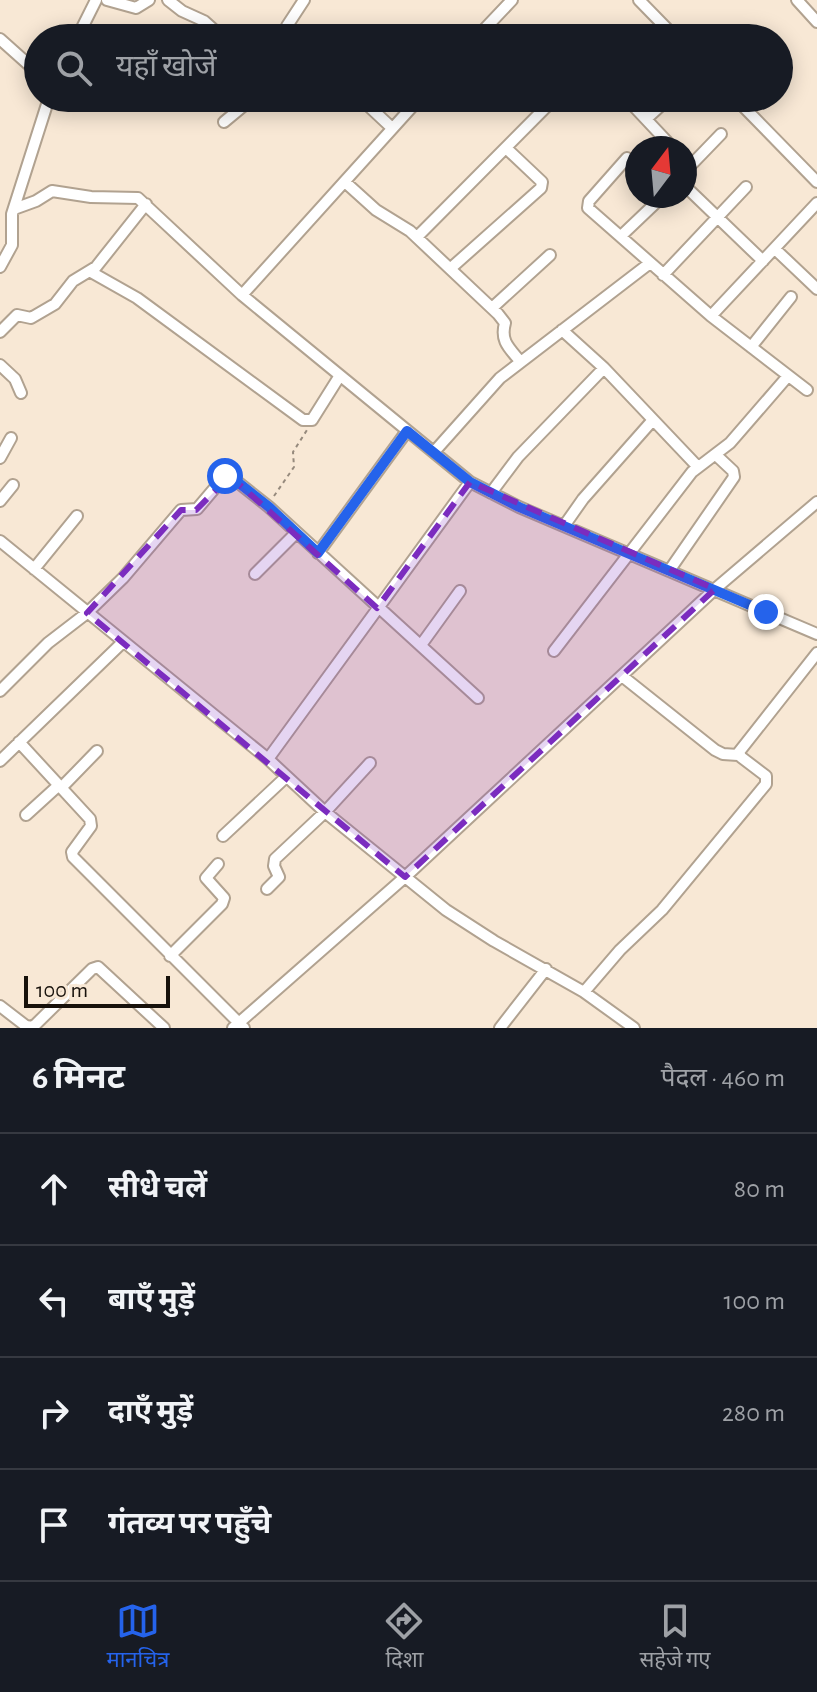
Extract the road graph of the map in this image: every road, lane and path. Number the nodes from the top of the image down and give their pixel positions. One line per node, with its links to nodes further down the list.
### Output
1 (96, 0): 10 (street)
2 (107, 0): 3 (street)
3 (149, 0)
4 (168, 0): 11 (street)
5 (304, 0): 12 (street)
6 (512, 0): 13 (street)
7 (639, 0): 14 (street)
8 (797, 0): 9 (street)
9 (817, 22)
10 (84, 24)
11 (207, 24)
12 (288, 24)
13 (489, 24)
14 (662, 24)
15 (0, 39): 16 (street)
16 (24, 60)
17 (45, 112): 40 (street)
18 (236, 112): 26 (street)
19 (375, 112): 27 (street)
20 (407, 112): 27 (street)
21 (541, 112): 30 (street)
22 (639, 112): 25 (street)
23 (654, 112): 25 (street)
24 (749, 112): 34 (street)
25 (646, 119): 29 (street)
26 (224, 122)
27 (392, 128): 33 (street)
28 (721, 134): 31 (street)
29 (662, 136)
30 (506, 148): 45 (street); 51 (street)
31 (697, 159)
32 (625, 160): 44 (street)
33 (345, 182): 45 (street); 55 (street)
34 (817, 182)
35 (746, 187): 42 (street)
36 (697, 198): 42 (street)
37 (817, 203): 46 (street)
38 (146, 204): 40 (street); 52 (street); 55 (street)
39 (650, 208): 44 (street)
40 (14, 209): 43 (street)
41 (0, 216): 43 (street)
42 (718, 218): 48 (street); 53 (street)
43 (12, 226): 50 (street)
44 (621, 236): 49 (street)
45 (417, 237): 51 (street)
46 (775, 249): 48 (street); 54 (street)
47 (550, 255): 57 (street)
48 (763, 261): 58 (street)
49 (650, 263): 53 (street); 59 (street)
50 (0, 267)
51 (451, 268): 57 (street)
52 (91, 272): 60 (street); 69 (street)
53 (663, 275): 58 (street)
54 (817, 289)
55 (242, 295): 66 (street)
56 (791, 297): 61 (street)
57 (492, 308): 62 (street)
58 (711, 316): 61 (street)
59 (562, 330): 62 (street); 64 (street)
60 (0, 332)
61 (751, 347): 65 (street)
62 (520, 361): 73 (street)
63 (0, 365): 68 (street)
64 (604, 368): 70 (street); 79 (street)
65 (788, 376): 67 (street); 74 (street)
66 (339, 377): 69 (street); 71 (street)
67 (807, 390)
68 (21, 393)
69 (307, 421): 82 (path)
70 (652, 421): 76 (street); 84 (street)
71 (407, 431): 73 (street); 87 (street)
72 (11, 438): 75 (street)
73 (434, 452): 77 (street)
74 (717, 456): 76 (street); 90 (street)
75 (0, 458)
76 (698, 467): 88 (street)
77 (470, 482): 79 (street); 94 (street)
78 (13, 485): 80 (street)
79 (491, 493): 84 (street)
80 (0, 501)
81 (817, 502): 92 (street)
82 (275, 513): 85 (street); 95 (street)
83 (77, 516): 89 (street)
84 (564, 526): 88 (street)
85 (296, 533): 87 (street); 91 (street)
86 (0, 541): 89 (street)
87 (318, 553): 94 (street)
88 (629, 554): 90 (street); 99 (street)
89 (34, 569): 95 (street)
90 (669, 571): 92 (street)
91 (255, 574)
92 (715, 589): 96 (street); 101 (street)
93 (460, 591): 98 (street)
94 (377, 608): 98 (street); 107 (street)
95 (87, 613): 97 (street); 102 (street)
96 (817, 634)
97 (123, 642): 104 (street); 107 (street)
98 (421, 645): 103 (street)
99 (554, 651)
100 (817, 653): 106 (street)
101 (622, 676): 106 (street); 116 (street)
102 (0, 691)
103 (478, 698)
104 (19, 742): 108 (street); 111 (street)
105 (97, 751): 111 (street)
106 (738, 755): 120 (street)
107 (268, 759): 110 (street)
108 (0, 761)
109 (370, 763): 112 (street)
110 (286, 777): 112 (street); 114 (street)
111 (60, 786): 113 (street); 118 (street)
112 (325, 812): 116 (street); 117 (street)
113 (26, 815)
114 (223, 836)
115 (218, 864): 118 (street)
116 (405, 877): 119 (street); 122 (street)
117 (267, 889)
118 (170, 956): 122 (street)
119 (546, 969): 120 (street); 125 (street)
120 (584, 992): 126 (street)
121 (0, 1006): 123 (street)
122 (238, 1026)
123 (25, 1027): 124 (street)
124 (164, 1028)
125 (500, 1028)
126 (634, 1028)

